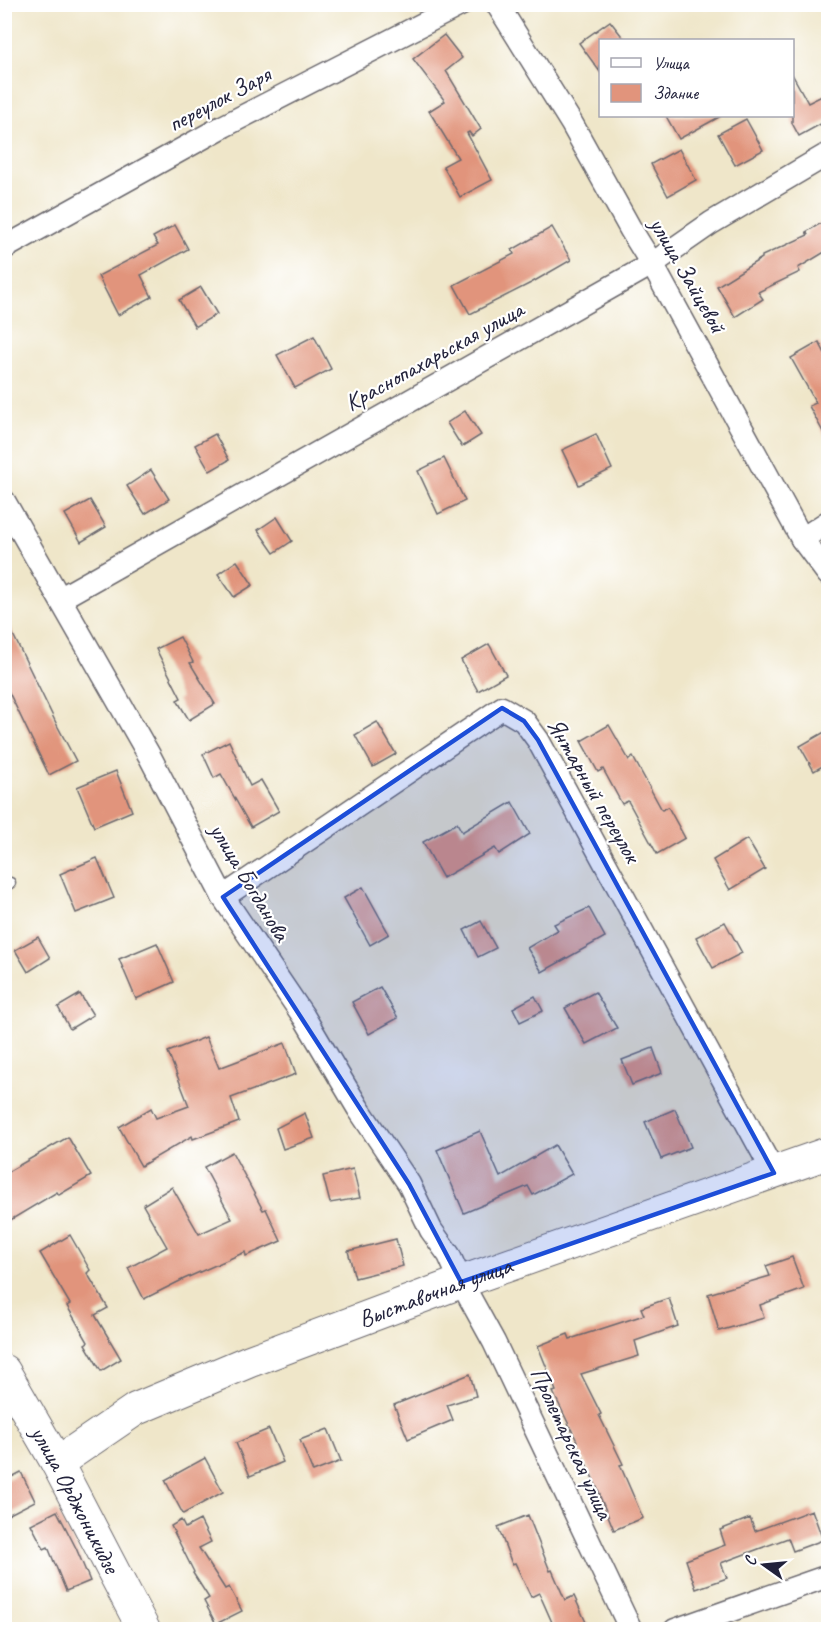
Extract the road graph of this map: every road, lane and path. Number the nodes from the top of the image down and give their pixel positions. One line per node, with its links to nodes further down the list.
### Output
1 (462, 4): 4 (street, переулок Заря)
2 (497, 4): 5 (street, улица Зайцевой)
3 (828, 154): 5 (street, Краснопахарьская улица)
4 (4, 248)
5 (652, 264): 8 (street, улица Зайцевой); 10 (street, Краснопахарьская улица)
6 (4, 501): 10 (street, улица Богданова)
7 (828, 522): 8 (street)
8 (802, 539): 9 (street, улица Зайцевой)
9 (828, 574)
10 (60, 598): 11 (street, улица Богданова)
11 (223, 897): 13 (street, Янтарный переулок); 14 (street, улица Богданова)
12 (828, 1153): 13 (street, Выставочная улица)
13 (774, 1173): 14 (street, Выставочная улица)
14 (461, 1282): 16 (street, Выставочная улица); 19 (street, Пролетарская улица)
15 (4, 1371): 16 (street, улица Орджоникидзе)
16 (57, 1463): 18 (street, улица Орджоникидзе)
17 (828, 1576): 20 (street)
18 (144, 1629)
19 (631, 1629)
20 (675, 1629)

